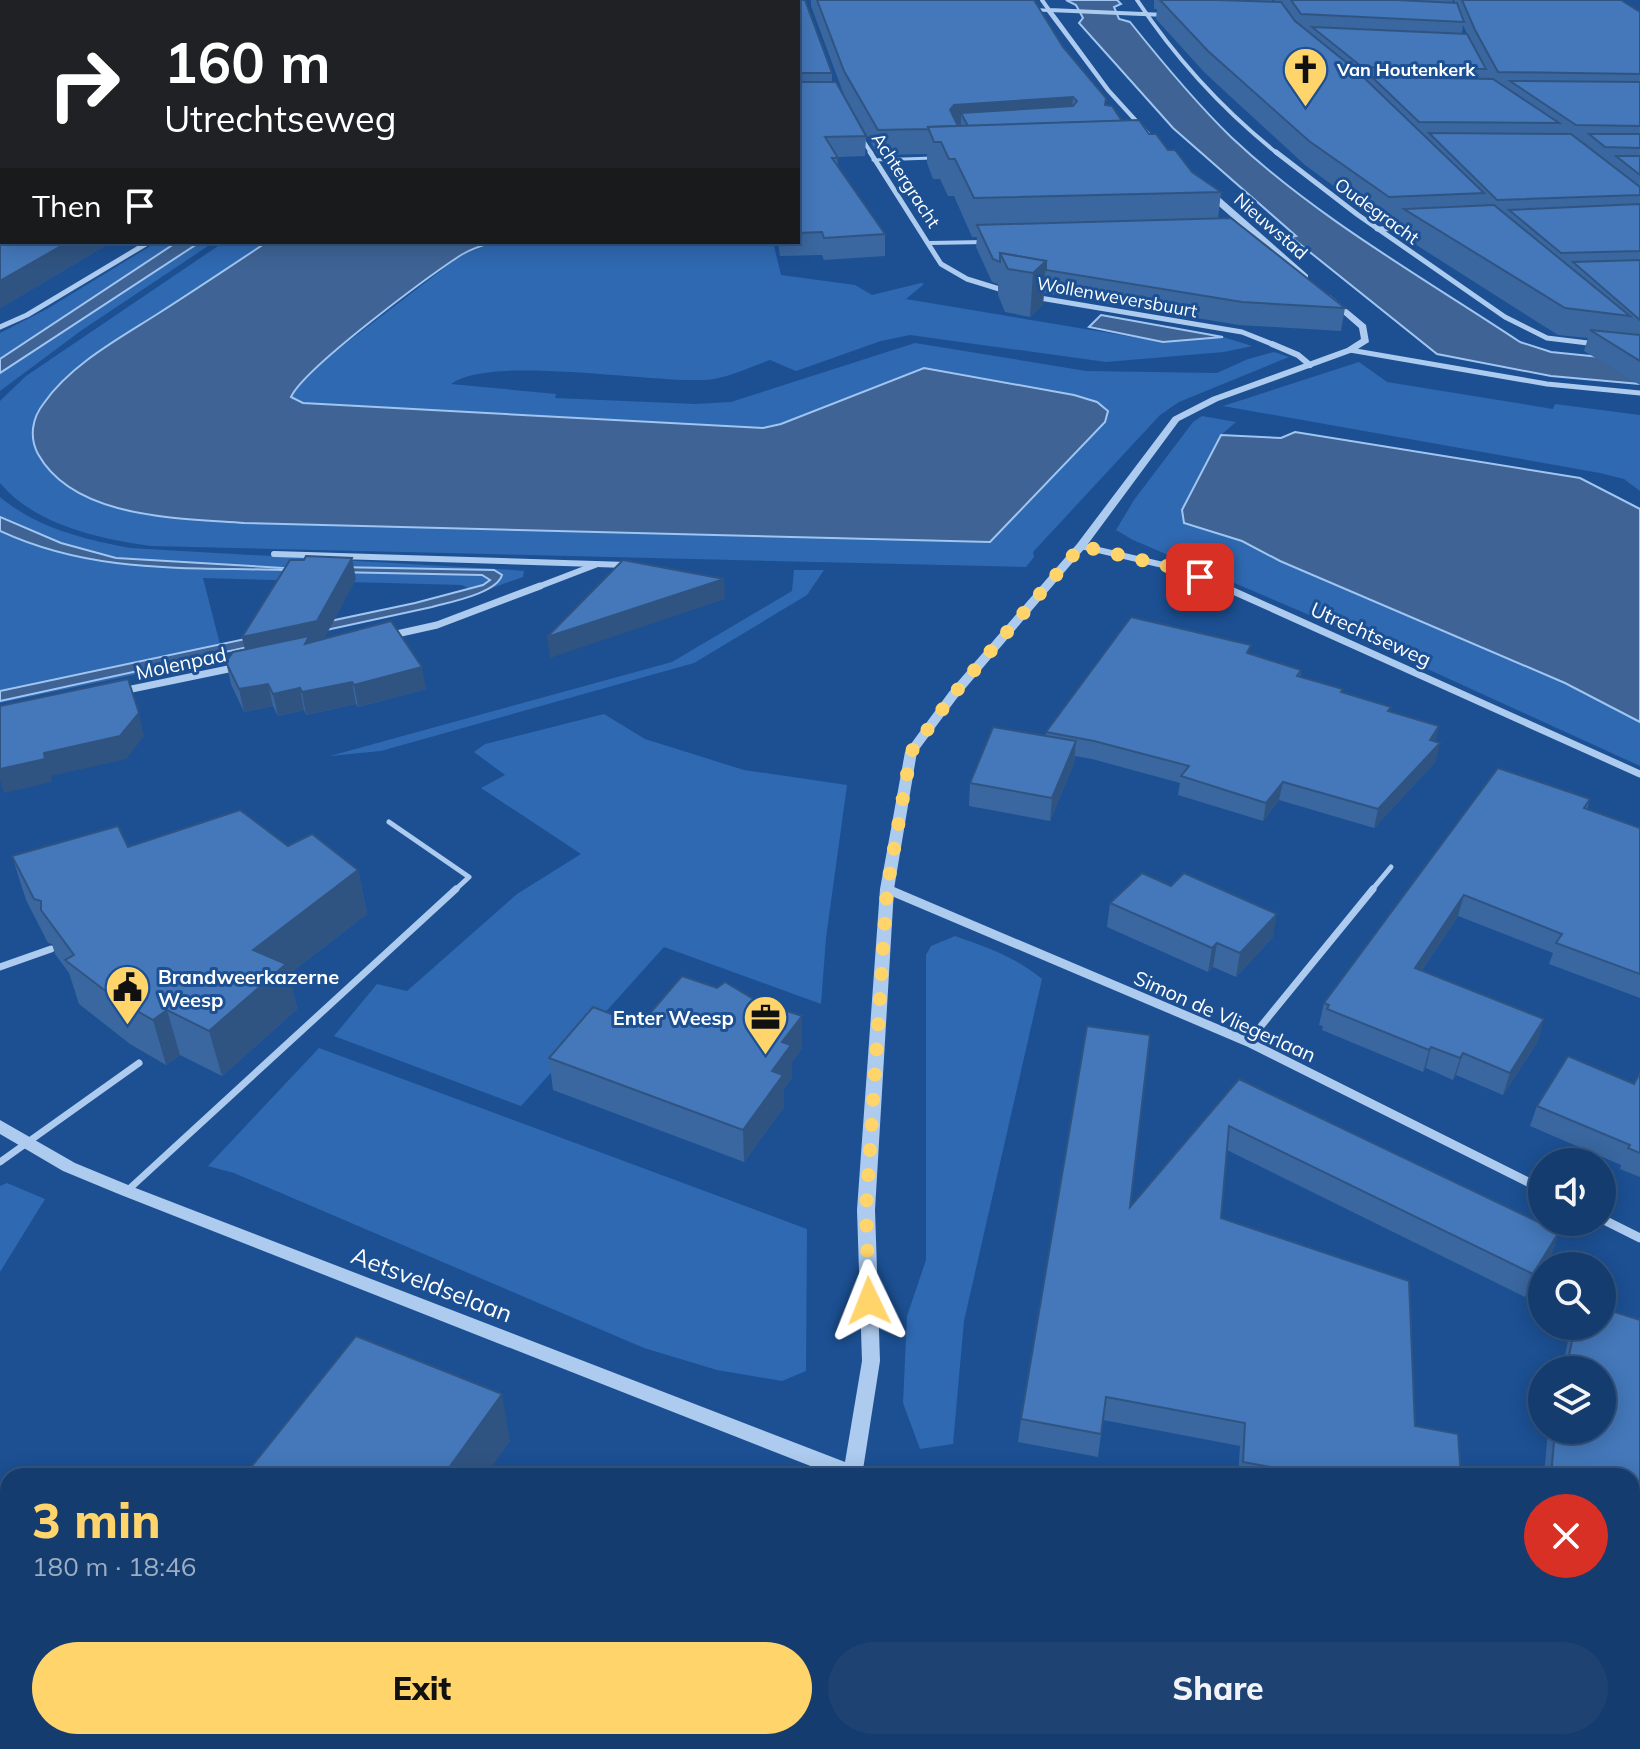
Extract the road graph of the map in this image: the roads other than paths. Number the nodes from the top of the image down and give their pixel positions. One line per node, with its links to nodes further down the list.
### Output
1 (1042, 0): 4 (street)
2 (1137, 0): 5 (street, Oudegracht)
3 (1010, 9): 4 (street)
4 (1049, 10): 5 (street); 8 (street)
5 (1146, 15): 6 (street); 15 (street, Oudegracht)
6 (1175, 16)
7 (1129, 125): 8 (street)
8 (1140, 125): 10 (street)
9 (859, 135): 12 (street, Achtergracht)
10 (1155, 142)
11 (935, 158): 12 (lane)
12 (873, 160): 19 (street, Achtergracht)
13 (1197, 181): 17 (street, Nieuwstad)
14 (1419, 227): 15 (street)
15 (1376, 230): 24 (street, Oudegracht)
16 (1238, 234): 17 (street)
17 (1254, 234): 21 (street, Nieuwstad)
18 (992, 241): 19 (street)
19 (930, 243): 26 (street, Wollenweversbuurt)
20 (146, 244): 23 (street)
21 (1314, 285)
22 (1327, 296): 25 (street)
23 (0, 327)
24 (1610, 346)
25 (1350, 350): 26 (street); 27 (street)
26 (1310, 365): 28 (street)
27 (1640, 393)
28 (1081, 546): 35 (street, Utrechtseweg); 38 (street)
29 (274, 554): 30 (street)
30 (595, 565): 31 (street); 32 (street)
31 (627, 565)
32 (375, 638)
33 (250, 665): 34 (street, Molenpad)
34 (109, 694)
35 (1640, 774)
36 (389, 822): 47 (lane)
37 (1391, 867): 41 (lane)
38 (887, 889): 41 (street, Simon de Vliegerlaan); 51 (street)
39 (51, 949): 40 (lane)
40 (0, 967)
41 (1248, 1042): 46 (street, Simon de Vliegerlaan)
42 (139, 1063): 44 (lane)
43 (0, 1126): 44 (street, Aetsveldselaan)
44 (29, 1144): 45 (lane); 47 (street, Aetsveldselaan)
45 (0, 1162)
46 (1528, 1182)
47 (127, 1191): 50 (street, Aetsveldselaan)
48 (1616, 1226): 49 (street)
49 (1640, 1238)
50 (837, 1468)
51 (856, 1468)

